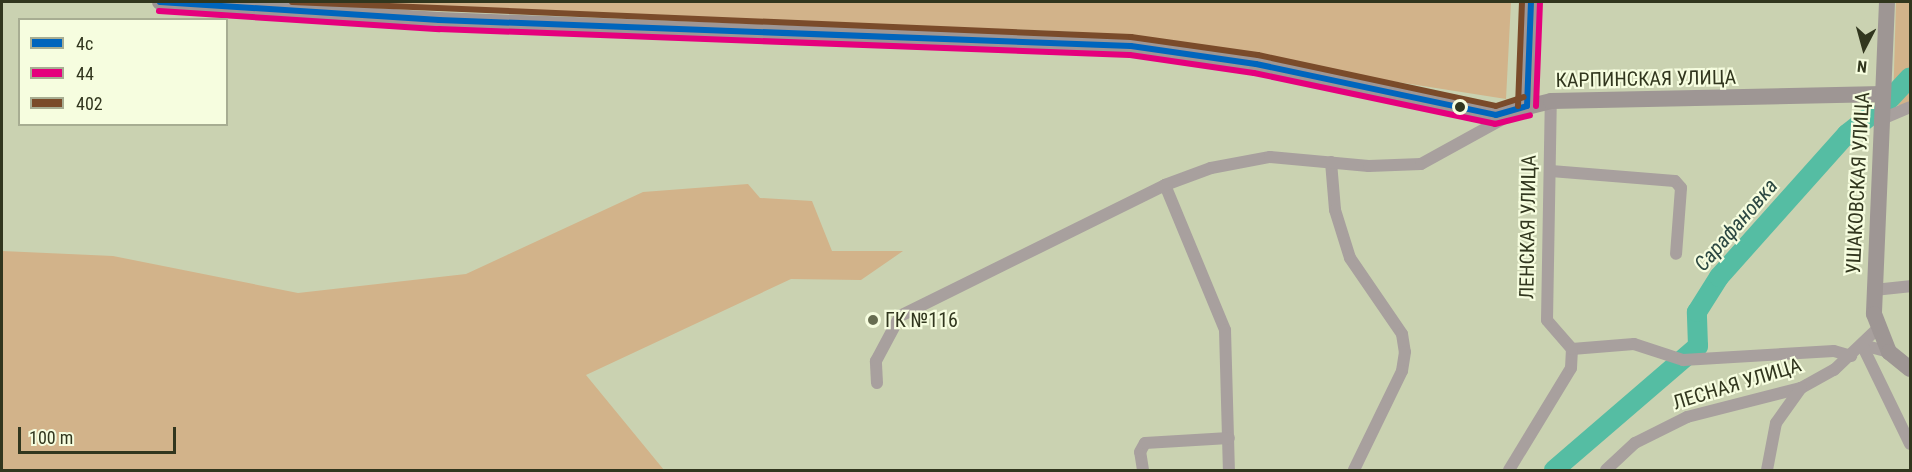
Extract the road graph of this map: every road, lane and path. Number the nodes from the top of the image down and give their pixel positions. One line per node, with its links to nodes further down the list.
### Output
1 (160, 2): 8 (street)
2 (1531, 2): 6 (street)
3 (1887, 2): 4 (street, УШАКОВСКАЯ УЛИЦА)
4 (1883, 94): 5 (street, КАРПИНСКАЯ УЛИЦА); 9 (street, УШАКОВСКАЯ УЛИЦА)
5 (1551, 101): 6 (street, КАРПИНСКАЯ УЛИЦА); 11 (street, ЛЕНСКАЯ УЛИЦА)
6 (1527, 106): 8 (street, КАРПИНСКАЯ УЛИЦА)
7 (1911, 107): 9 (street)
8 (1511, 114): 10 (street)
9 (1882, 119): 15 (street, УШАКОВСКАЯ УЛИЦА)
10 (1331, 162): 12 (street); 29 (street)
11 (1551, 171): 13 (street); 18 (street, ЛЕНСКАЯ УЛИЦА)
12 (1165, 185): 22 (street); 24 (street)
13 (1676, 254)
14 (1911, 286): 15 (street)
15 (1874, 290): 16 (street, УШАКОВСКАЯ УЛИЦА)
16 (1876, 330): 17 (street, ЛЕСНАЯ УЛИЦА); 19 (street)
17 (1862, 345): 19 (street); 20 (street, ЛЕСНАЯ УЛИЦА); 25 (street)
18 (1572, 349): 20 (street); 30 (street)
19 (1889, 352): 21 (street)
20 (1851, 356): 23 (street, ЛЕСНАЯ УЛИЦА)
21 (1911, 369)
22 (877, 383)
23 (1801, 388): 26 (street); 31 (street, ЛЕСНАЯ УЛИЦА)
24 (1229, 438): 27 (street); 28 (street)
25 (1911, 444)
26 (1771, 467)
27 (1143, 471)
28 (1229, 471)
29 (1354, 471)
30 (1509, 471)
31 (1606, 471)

